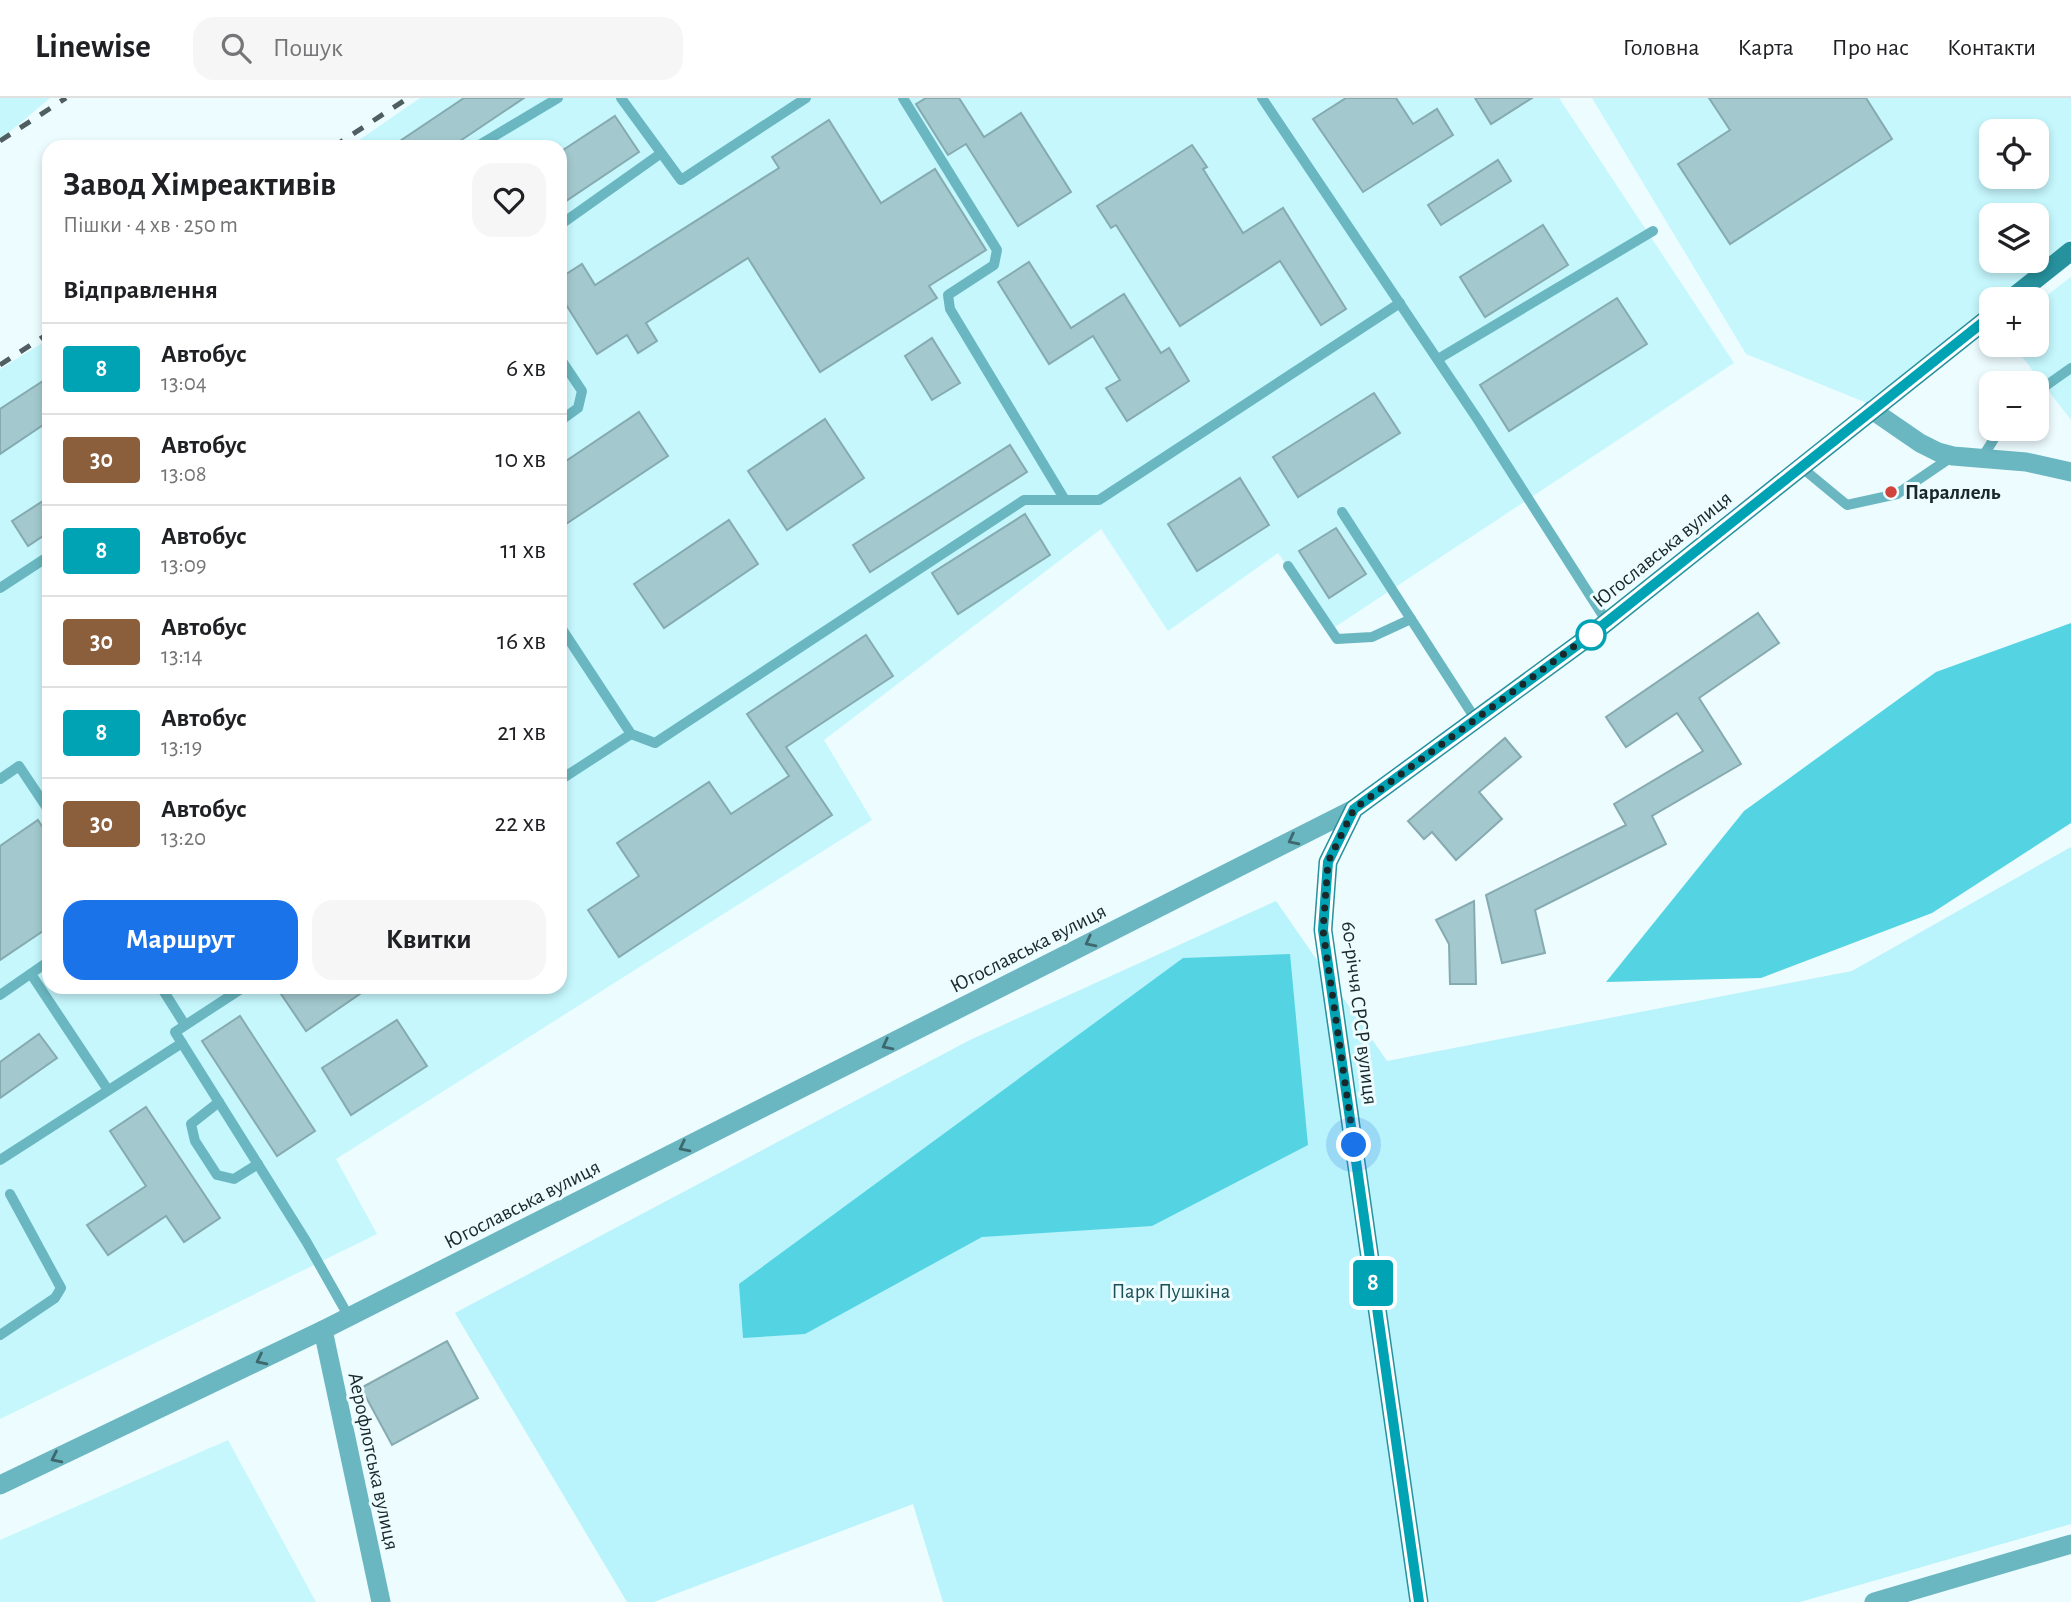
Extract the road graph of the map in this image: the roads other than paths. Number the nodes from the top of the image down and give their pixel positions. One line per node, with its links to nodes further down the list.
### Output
1 (558, 98): 6 (lane)
2 (621, 98): 7 (lane)
3 (806, 98): 7 (lane)
4 (903, 98): 25 (lane)
5 (1262, 98): 12 (lane)
6 (488, 140)
7 (660, 154): 8 (lane)
8 (567, 220)
9 (1653, 231): 14 (lane)
10 (2071, 251): 11 (main road)
11 (2026, 287)
12 (1400, 303): 14 (lane); 25 (lane)
13 (1979, 324): 18 (main road, Югославська вулиця)
14 (1438, 359): 31 (lane)
15 (567, 368): 19 (lane)
16 (2071, 368): 17 (lane)
17 (2049, 384)
18 (1872, 410): 21 (street); 23 (main road, Югославська вулиця)
19 (567, 416)
20 (1993, 441): 22 (lane)
21 (1953, 456): 22 (street); 23 (lane)
22 (1982, 458): 24 (street)
23 (1801, 467): 31 (main road, Югославська вулиця)
24 (2071, 472)
25 (1065, 500): 34 (lane)
26 (1342, 512): 30 (lane)
27 (42, 561): 29 (lane)
28 (1288, 566): 30 (lane)
29 (0, 588)
30 (1411, 619): 33 (lane)
31 (1607, 622): 33 (main road, Югославська вулиця)
32 (567, 637): 34 (lane)
33 (1476, 720): 38 (main road, Югославська вулиця)
34 (631, 734): 35 (lane)
35 (567, 775)
36 (0, 779): 37 (lane)
37 (42, 800)
38 (1354, 809): 53 (street, Югославська вулиця, one-way to 53); 59 (main road, 60-річчя СРСР вулиця)
39 (42, 966): 40 (lane)
40 (30, 974): 41 (lane); 45 (lane)
41 (42, 992)
42 (43, 994): 48 (lane)
43 (165, 994): 46 (lane)
44 (233, 994): 46 (lane)
45 (0, 995)
46 (185, 1026): 47 (lane)
47 (182, 1043): 48 (lane); 49 (lane)
48 (108, 1090): 50 (lane)
49 (219, 1102): 51 (lane); 51 (lane)
50 (0, 1160)
51 (258, 1164): 53 (lane)
52 (10, 1194): 55 (lane)
53 (349, 1317): 54 (street, Югославська вулиця)
54 (323, 1330): 56 (street, Югославська вулиця, one-way to 56); 58 (street, Аерофлотська вулиця)
55 (0, 1335)
56 (0, 1485)
57 (2071, 1544): 60 (street)
58 (381, 1602)
59 (1419, 1602)
60 (1874, 1602)

